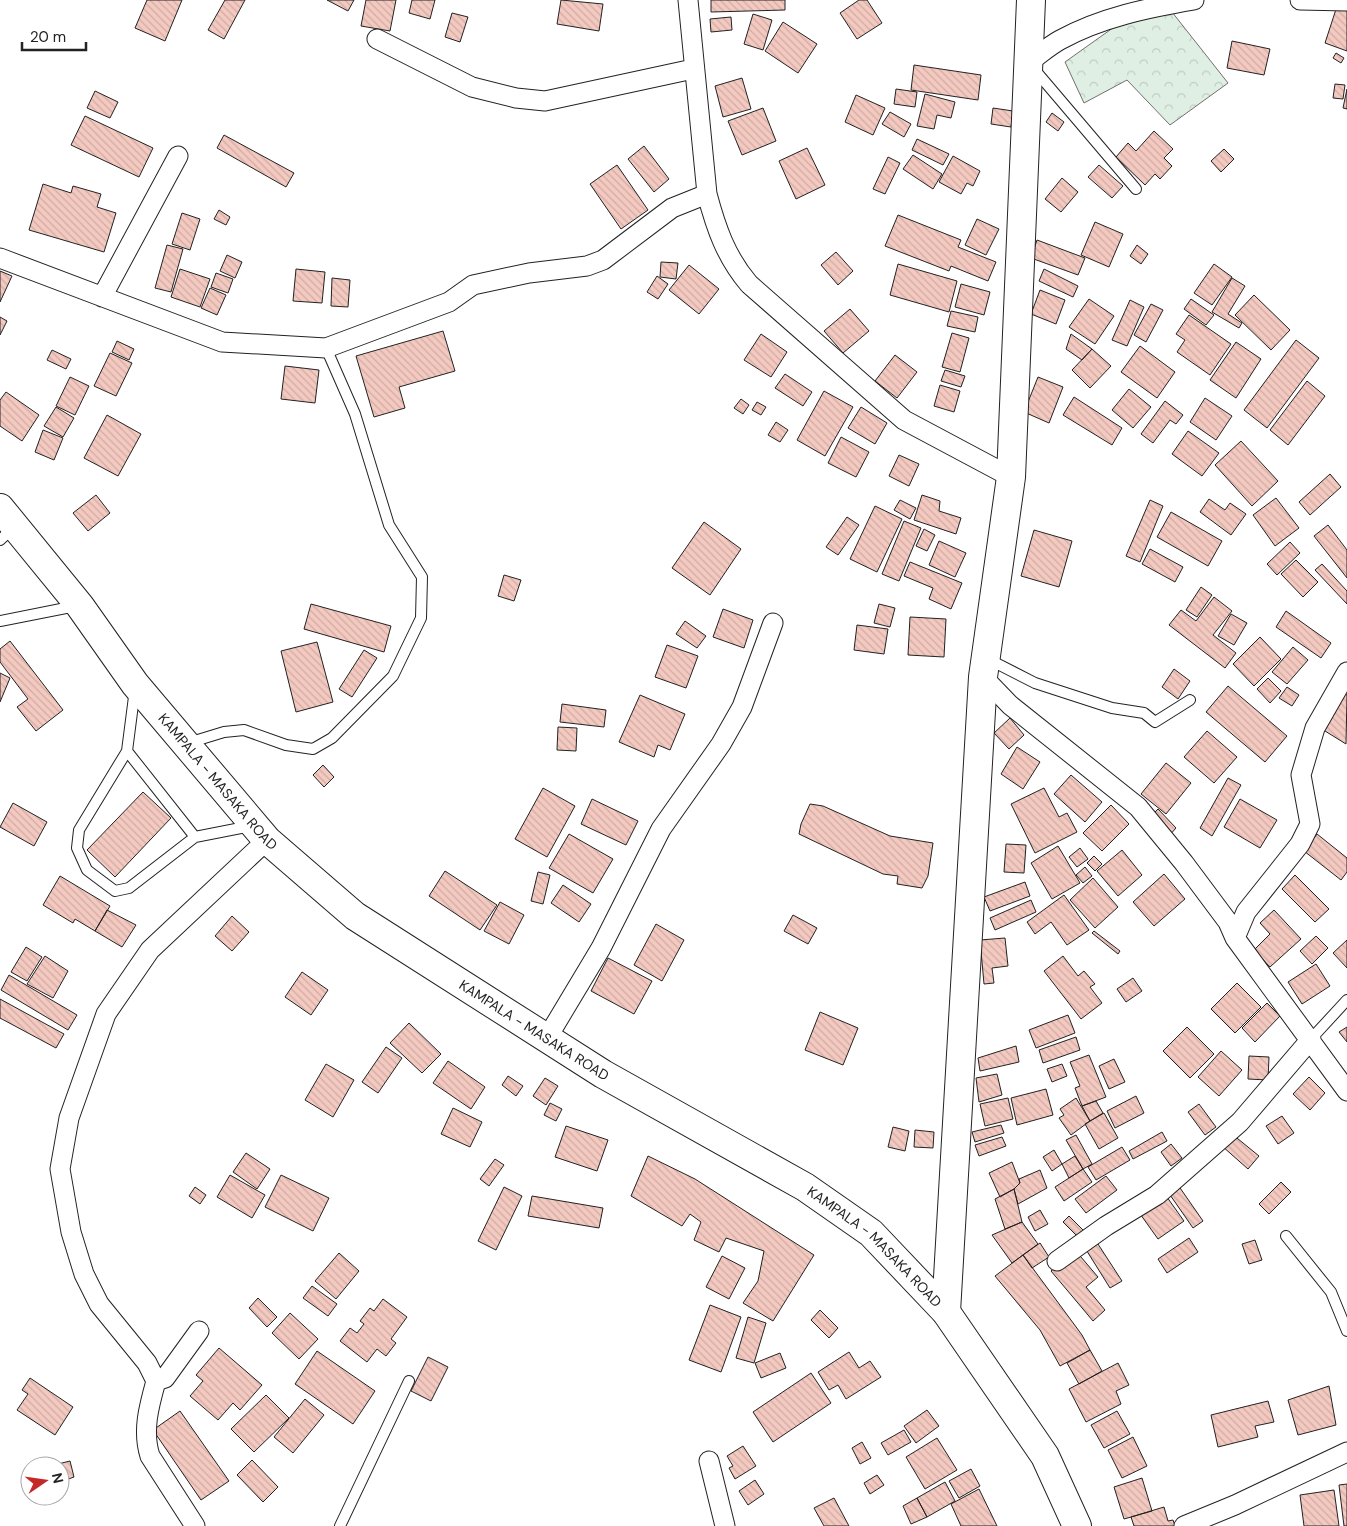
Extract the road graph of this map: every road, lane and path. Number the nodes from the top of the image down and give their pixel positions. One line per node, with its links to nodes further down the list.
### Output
1 (688, 0): 8 (street)
2 (1031, 0): 7 (main road)
3 (1194, 0): 7 (street)
4 (1300, 0): 5 (street)
5 (1347, 2)
6 (377, 39): 8 (street)
7 (1028, 62): 10 (lane); 15 (main road)
8 (693, 69): 11 (street)
9 (178, 156): 13 (street)
10 (1136, 189)
11 (707, 194): 14 (street); 15 (street)
12 (0, 258): 13 (street)
13 (102, 296): 14 (street)
14 (326, 348): 24 (lane)
15 (1011, 477): 20 (main road)
16 (5, 525): 17 (main road, KAMPALA - MASAKA ROAD)
17 (80, 606): 18 (lane); 22 (main road, KAMPALA - MASAKA ROAD)
18 (2, 617)
19 (773, 623): 30 (street)
20 (984, 667): 23 (lane); 28 (street); 35 (main road)
21 (1347, 672): 28 (street)
22 (135, 684): 24 (main road, KAMPALA - MASAKA ROAD); 25 (lane)
23 (1190, 700)
24 (184, 744): 26 (main road, KAMPALA - MASAKA ROAD)
25 (127, 751): 27 (lane); 27 (lane)
26 (261, 832): 27 (lane); 30 (main road, KAMPALA - MASAKA ROAD); 39 (street)
27 (195, 837)
28 (1236, 938): 31 (street)
29 (1347, 1000): 31 (lane)
30 (548, 1038): 35 (main road, KAMPALA - MASAKA ROAD)
31 (1310, 1039): 32 (street); 34 (street)
32 (1347, 1091)
33 (1286, 1236): 37 (lane)
34 (1057, 1261)
35 (946, 1312): 45 (main road, KAMPALA - MASAKA ROAD)
36 (199, 1331): 39 (street)
37 (1347, 1332)
38 (409, 1381): 43 (lane)
39 (156, 1382): 42 (street)
40 (1347, 1452): 46 (street)
41 (708, 1461): 44 (street)
42 (196, 1526)
43 (340, 1526)
44 (725, 1526)
45 (1077, 1526)
46 (1184, 1526)

